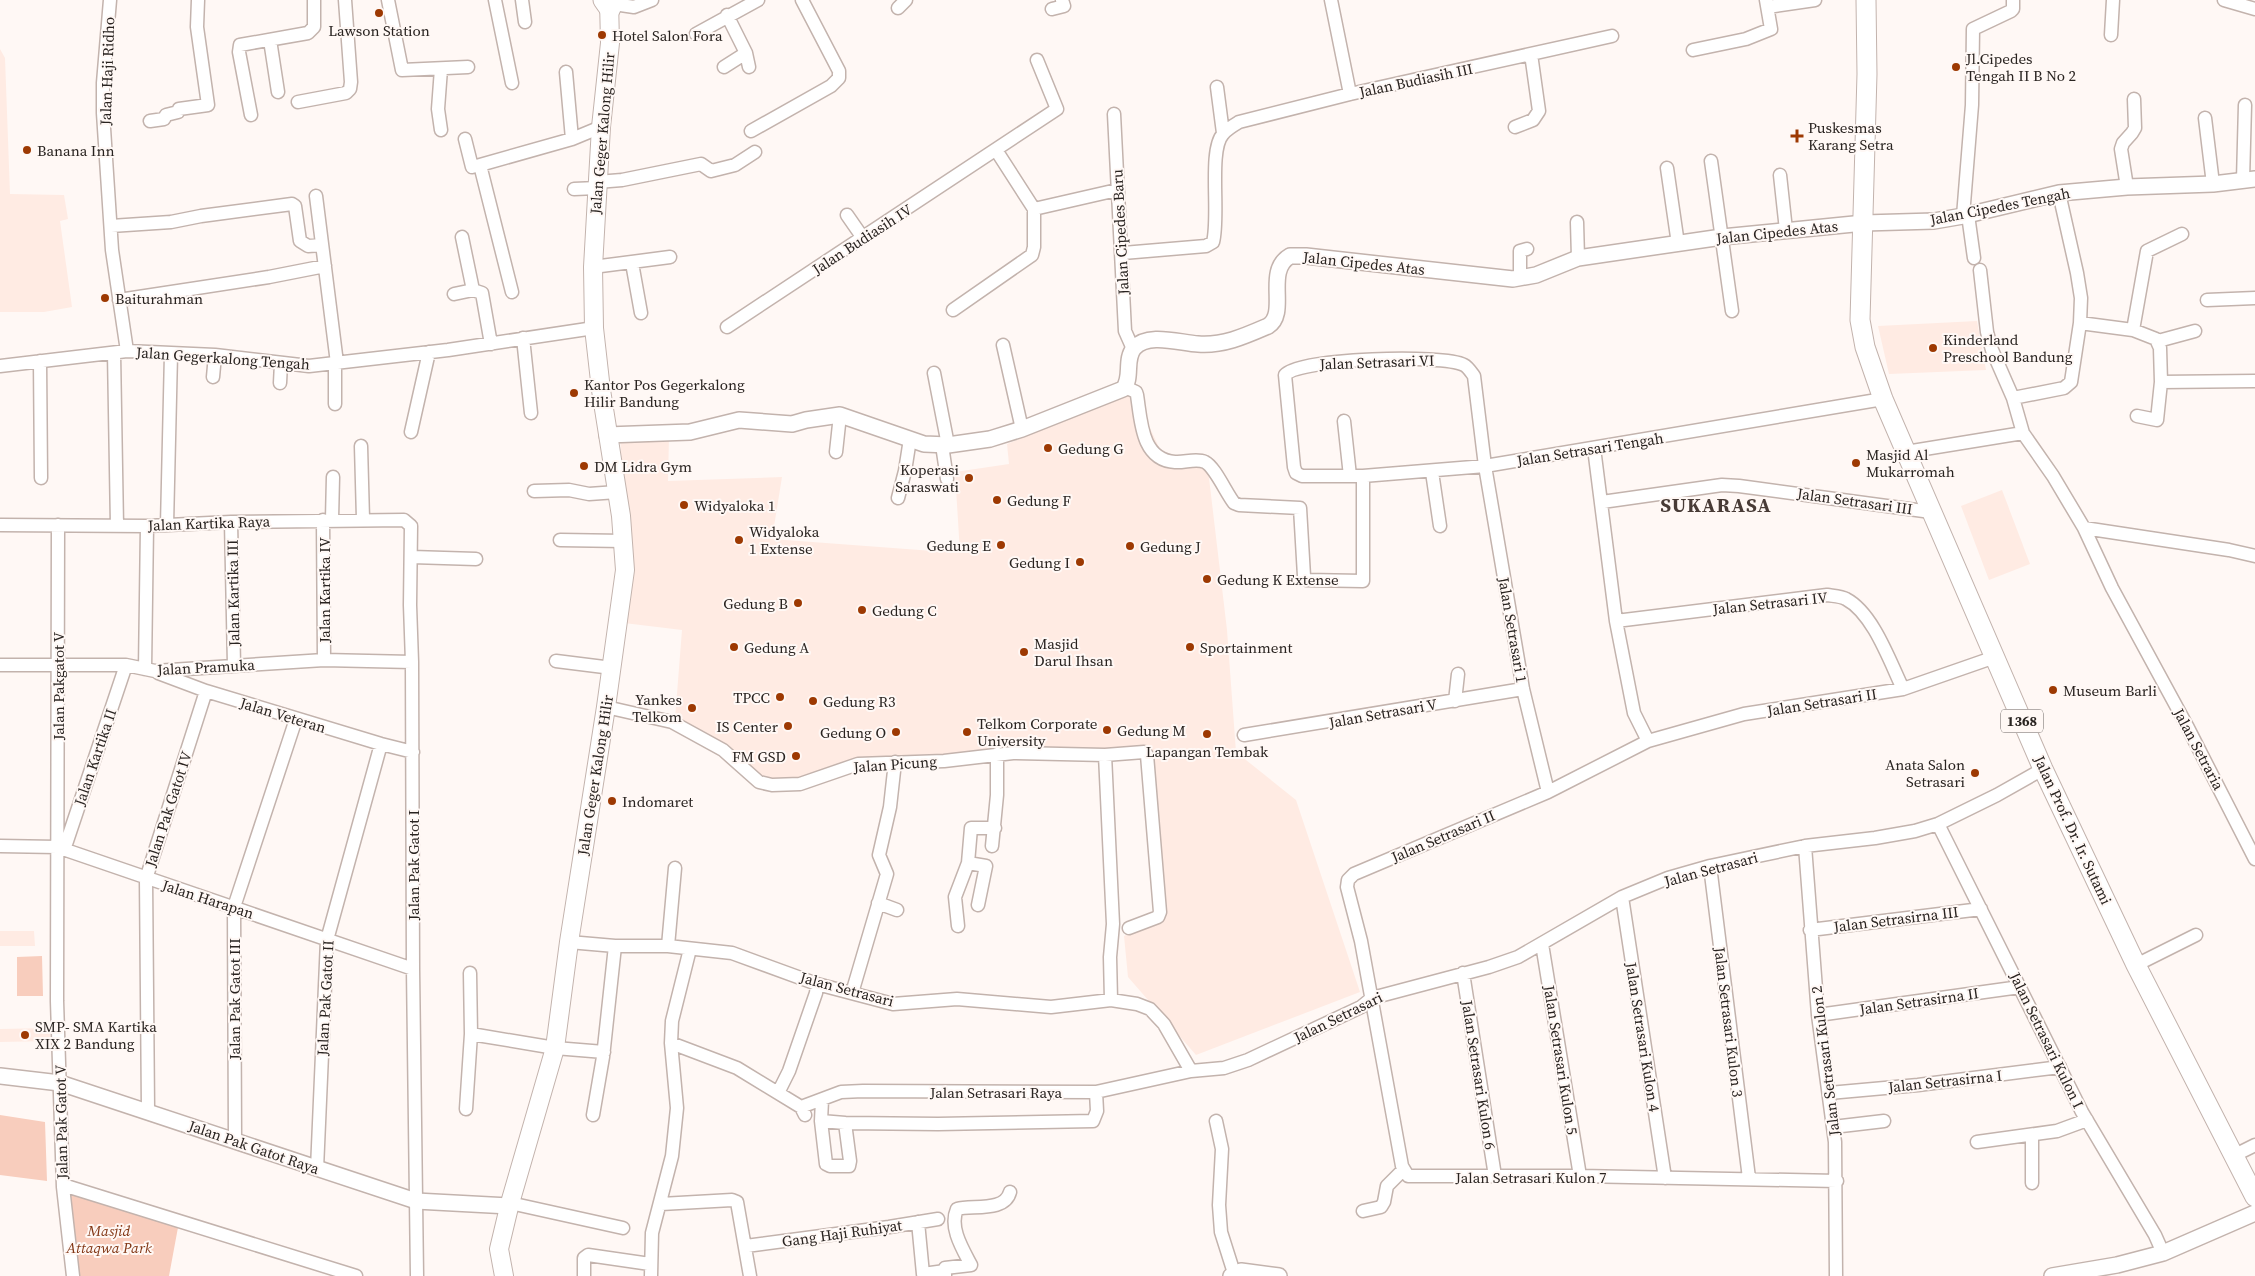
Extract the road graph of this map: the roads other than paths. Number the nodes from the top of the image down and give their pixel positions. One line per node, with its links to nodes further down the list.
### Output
1 (110, 0): 74 (street, Jalan Haji Ridho)
2 (198, 0): 47 (street)
3 (314, 0): 27 (street)
4 (345, 0): 42 (street)
5 (388, 0): 35 (street)
6 (494, 0): 37 (street)
7 (522, 0): 23 (street)
8 (652, 0): 18 (street)
9 (758, 0): 22 (street)
10 (802, 0): 51 (street)
11 (1062, 0): 20 (street)
12 (1331, 0): 40 (street)
13 (1816, 0): 19 (street)
14 (1866, 0): 73 (main road, Jalan Prof. Dr. Ir. Sutami)
15 (2013, 0): 71 (street)
16 (2113, 0): 25 (street)
17 (2224, 0): 21 (street)
18 (610, 3): 48 (main road, Jalan Geger Kalong Hilir)
19 (1767, 4): 28 (street)
20 (1052, 9)
21 (2255, 9)
22 (727, 15): 24 (street); 29 (street)
23 (525, 22)
24 (696, 34)
25 (2111, 35)
26 (1612, 36): 30 (street, Jalan Budiasih III)
27 (270, 40): 39 (street); 45 (street)
28 (1693, 50)
29 (746, 53): 32 (street); 34 (street)
30 (1531, 54): 40 (street, Jalan Budiasih III); 49 (street)
31 (1036, 60): 55 (street, Jalan Budiasih IV)
32 (724, 66)
33 (468, 67): 35 (street)
34 (749, 67)
35 (441, 70): 50 (street)
36 (566, 72): 54 (street)
37 (512, 83)
38 (1217, 87): 52 (street)
39 (278, 92)
40 (1350, 94): 52 (street, Jalan Budiasih III)
41 (2134, 99): 64 (street)
42 (298, 102)
43 (2245, 105): 61 (street)
44 (1114, 114): 66 (street, Jalan Cipedes Baru)
45 (251, 115)
46 (2205, 118): 62 (street)
47 (150, 121)
48 (601, 127): 54 (street); 63 (main road, Jalan Geger Kalong Hilir)
49 (1515, 127)
50 (441, 130)
51 (751, 131)
52 (1223, 133): 83 (street)
53 (465, 139): 58 (street)
54 (572, 139): 58 (street)
55 (996, 150): 69 (street); 79 (street, Jalan Budiasih IV)
56 (755, 152): 63 (street)
57 (1711, 161): 78 (street)
58 (480, 165): 93 (street)
59 (1667, 168): 80 (street)
60 (1780, 175): 75 (street)
61 (2249, 180): 62 (street, Jalan Cipedes Tengah)
62 (2212, 184): 64 (street, Jalan Cipedes Tengah)
63 (597, 185): 65 (street); 89 (main road, Jalan Geger Kalong Hilir)
64 (2127, 187): 67 (street, Jalan Cipedes Tengah)
65 (574, 189)
66 (1117, 190): 69 (street); 83 (street, Jalan Cipedes Baru)
67 (2059, 193): 71 (street, Jalan Cipedes Tengah); 101 (street)
68 (316, 196): 81 (street)
69 (1034, 209): 98 (street)
70 (846, 215): 79 (street)
71 (1963, 216): 73 (street, Jalan Cipedes Tengah); 86 (street)
72 (1577, 222): 85 (street)
73 (1864, 223): 75 (street, Jalan Cipedes Atas); 126 (main road, Jalan Prof. Dr. Ir. Sutami / 1368)
74 (111, 226): 81 (street); 96 (street, Jalan Haji Ridho)
75 (1786, 230): 78 (street, Jalan Cipedes Atas)
76 (2182, 234): 104 (street)
77 (462, 236): 92 (street)
78 (1722, 237): 80 (street, Jalan Cipedes Atas); 99 (street)
79 (863, 238): 103 (street, Jalan Budiasih IV)
80 (1678, 244): 85 (street, Jalan Cipedes Atas)
81 (322, 245): 88 (street)
82 (1527, 249): 91 (street)
83 (1123, 253): 110 (street, Jalan Cipedes Baru)
84 (670, 257): 87 (street)
85 (1578, 258): 91 (street, Jalan Cipedes Atas)
86 (1974, 258)
87 (632, 263): 89 (street); 100 (street)
88 (325, 266): 96 (street); 117 (street)
89 (593, 267): 102 (main road, Jalan Geger Kalong Hilir)
90 (1980, 270): 125 (street, Jalan Setraria)
91 (1520, 278): 110 (street, Jalan Cipedes Atas)
92 (473, 290): 94 (street); 108 (street)
93 (512, 292)
94 (454, 294)
95 (2255, 298): 97 (street)
96 (119, 300): 111 (street, Jalan Haji Ridho)
97 (2206, 300)
98 (953, 310)
99 (1732, 311)
100 (641, 313)
101 (2080, 323): 104 (street); 125 (street)
102 (594, 328): 106 (street, Jalan Gegerkalong Tengah); 135 (main road, Jalan Geger Kalong Hilir)
103 (727, 328)
104 (2133, 330): 107 (street)
105 (2195, 331): 107 (street)
106 (523, 338): 108 (street, Jalan Gegerkalong Tengah); 128 (street)
107 (2158, 341): 122 (street)
108 (491, 344): 112 (street, Jalan Gegerkalong Tengah)
109 (1003, 346): 132 (street)
110 (1133, 349): 124 (street)
111 (121, 352): 113 (street, Jalan Gegerkalong Tengah); 115 (street, Jalan Gegerkalong Tengah); 160 (street, Jalan Haji Ridho)
112 (429, 352): 117 (street, Jalan Gegerkalong Tengah); 133 (street)
113 (171, 354): 114 (street, Jalan Gegerkalong Tengah); 159 (street)
114 (214, 355): 116 (street, Jalan Gegerkalong Tengah); 120 (street)
115 (40, 361): 118 (street, Jalan Gegerkalong Tengah); 147 (street)
116 (281, 363): 117 (street, Jalan Gegerkalong Tengah); 123 (street)
117 (336, 363): 127 (street)
118 (0, 366)
119 (934, 373): 137 (street)
120 (213, 377)
121 (2255, 380): 122 (street)
122 (2161, 382): 130 (street)
123 (280, 384)
124 (1125, 386): 132 (street); 145 (street)
125 (2013, 398): 134 (street, Jalan Setraria)
126 (1883, 399): 139 (street, Jalan Setrasari Tengah); 141 (main road, Jalan Prof. Dr. Ir. Sutami / 1368)
127 (335, 404)
128 (531, 413)
129 (840, 415): 135 (street); 136 (street); 140 (street)
130 (2137, 416)
131 (1344, 421): 145 (street)
132 (1022, 429): 137 (street)
133 (411, 432)
134 (2023, 433): 141 (street); 163 (street, Jalan Setraria)
135 (608, 435): 150 (main road, Jalan Geger Kalong Hilir)
136 (910, 439): 137 (street); 151 (street)
137 (945, 445): 148 (street)
138 (361, 446): 154 (street)
139 (1594, 448): 142 (street, Jalan Setrasari Tengah); 152 (street)
140 (836, 452)
141 (1906, 452): 153 (main road, Jalan Prof. Dr. Ir. Sutami / 1368)
142 (1485, 466): 143 (street, Jalan Setrasari Tengah); 144 (street, Jalan Setrasari VI); 182 (street, Jalan Setrasari 1)
143 (1432, 472): 145 (street, Jalan Setrasari Tengah); 162 (street)
144 (1296, 473): 145 (street, Jalan Setrasari Tengah)
145 (1357, 476)
146 (333, 477): 155 (street, Jalan Kartika IV)
147 (40, 478)
148 (946, 479)
149 (534, 491): 150 (street)
150 (617, 492): 166 (main road, Jalan Geger Kalong Hilir)
151 (898, 498)
152 (1602, 502): 153 (street, Jalan Setrasari III); 170 (street)
153 (1931, 512): 171 (main road, Jalan Prof. Dr. Ir. Sutami / 1368)
154 (363, 519): 155 (street, Jalan Kartika Raya); 164 (street, Jalan Kartika Raya)
155 (328, 520): 156 (street, Jalan Kartika Raya); 172 (street, Jalan Kartika IV)
156 (231, 522): 159 (street, Jalan Kartika Raya); 178 (street, Jalan Kartika III)
157 (0, 525): 158 (street, Jalan Kartika Raya)
158 (58, 525): 160 (street, Jalan Kartika Raya); 175 (street, Jalan Pakgatot V)
159 (167, 525): 161 (street, Jalan Kartika Raya)
160 (117, 526): 161 (street, Jalan Kartika Raya)
161 (147, 526): 180 (street)
162 (1440, 526)
163 (2084, 528): 167 (street); 203 (street, Jalan Setraria)
164 (412, 529): 168 (street, Jalan Pak Gatot I)
165 (560, 540): 166 (street)
166 (624, 541): 179 (main road, Jalan Geger Kalong Hilir)
167 (2255, 556)
168 (412, 557): 169 (street); 174 (street, Jalan Pak Gatot I)
169 (476, 559)
170 (1616, 621): 183 (street, Jalan Setrasari IV); 189 (street)
171 (1995, 657): 183 (street, Jalan Setrasari II); 195 (main road, Jalan Prof. Dr. Ir. Sutami / 1368)
172 (324, 660): 174 (street, Jalan Pramuka); 178 (street, Jalan Pramuka)
173 (556, 661): 179 (street)
174 (412, 662): 191 (street, Jalan Pak Gatot I)
175 (58, 664): 176 (street, Jalan Pramuka); 177 (street, Jalan Pramuka); 202 (street, Jalan Pakgatot V)
176 (0, 665)
177 (126, 665): 180 (street, Jalan Pramuka); 202 (street, Jalan Kartika II)
178 (234, 665): 180 (street, Jalan Pramuka)
179 (612, 668): 186 (main road, Jalan Geger Kalong Hilir)
180 (150, 670): 184 (street, Jalan Veteran)
181 (1458, 674): 185 (street)
182 (1523, 689): 185 (street, Jalan Setrasari V); 196 (street, Jalan Setrasari 1)
183 (1903, 689): 189 (street, Jalan Setrasari II)
184 (206, 690): 187 (street, Jalan Veteran); 207 (street, Jalan Pak Gatot IV)
185 (1455, 701): 188 (street, Jalan Setrasari V)
186 (606, 707): 194 (street, Jalan Picung); 219 (main road, Jalan Geger Kalong Hilir)
187 (296, 719): 190 (street, Jalan Veteran); 211 (street, Jalan Pak Gatot III)
188 (1244, 735)
189 (1648, 741): 196 (street, Jalan Setrasari II)
190 (381, 744): 191 (street, Jalan Veteran); 218 (street, Jalan Pak Gatot II)
191 (413, 752): 225 (street, Jalan Pak Gatot I)
192 (997, 754): 193 (street, Jalan Picung); 194 (street, Jalan Picung); 198 (street)
193 (1105, 754): 215 (street, Jalan Picung); 232 (street)
194 (895, 762): 209 (street)
195 (2043, 769): 197 (street, Jalan Setrasari); 224 (main road, Jalan Prof. Dr. Ir. Sutami / 1368)
196 (1548, 792): 231 (street, Jalan Setrasari II)
197 (1938, 824): 201 (street, Jalan Setrasari); 212 (street, Jalan Setrasari Kulon I)
198 (995, 828): 200 (street); 204 (street)
199 (0, 846): 202 (street, Jalan Harapan)
200 (992, 846)
201 (1805, 846): 205 (street, Jalan Setrasari); 216 (street, Jalan Setrasari Kulon 2)
202 (60, 848): 207 (street, Jalan Harapan); 241 (street, Jalan Pak Gatot V)
203 (2255, 859)
204 (968, 863): 210 (street); 214 (street)
205 (1710, 866): 208 (street, Jalan Setrasari); 265 (street, Jalan Setrasari Kulon 3)
206 (675, 868): 222 (street)
207 (146, 879): 211 (street, Jalan Harapan); 247 (street, Jalan Pak Gatot IV)
208 (1622, 897): 220 (street, Jalan Setrasari); 264 (street, Jalan Setrasari Kulon 4)
209 (878, 903): 213 (street); 230 (street)
210 (978, 905)
211 (234, 907): 218 (street, Jalan Harapan); 256 (street, Jalan Pak Gatot III)
212 (1981, 909): 216 (street, Jalan Setrasirna III); 229 (street, Jalan Setrasari Kulon I)
213 (897, 910)
214 (958, 926)
215 (1129, 928)
216 (1810, 930): 233 (street, Jalan Setrasari Kulon 2)
217 (2196, 935): 224 (street)
218 (327, 940): 225 (street, Jalan Harapan); 260 (street, Jalan Pak Gatot II)
219 (569, 942): 221 (street, Jalan Setrasari); 236 (main road, Jalan Geger Kalong Hilir)
220 (1542, 944): 227 (street, Jalan Setrasari); 263 (street, Jalan Setrasari Kulon 5)
221 (615, 946): 222 (street, Jalan Setrasari); 237 (street)
222 (668, 946): 223 (street, Jalan Setrasari)
223 (690, 949): 228 (street, Jalan Setrasari); 235 (street)
224 (2136, 965): 259 (main road, Jalan Prof. Dr. Ir. Sutami / 1368)
225 (413, 969): 271 (street, Jalan Pak Gatot I)
226 (470, 973): 234 (street)
227 (1463, 973): 231 (street, Jalan Setrasari); 262 (street, Jalan Setrasari Kulon 6)
228 (817, 984): 230 (street, Jalan Setrasari); 243 (street)
229 (2020, 987): 233 (street, Jalan Setrasirna II); 238 (street, Jalan Setrasari Kulon I)
230 (852, 992): 232 (street, Jalan Setrasari)
231 (1372, 998): 239 (street, Jalan Setrasari); 261 (street)
232 (1110, 1000): 239 (street, Jalan Setrasari)
233 (1818, 1015): 244 (street, Jalan Setrasari Kulon 2)
234 (471, 1034): 236 (street); 246 (street)
235 (671, 1044): 243 (street, Jalan Setrasari Raya); 273 (street)
236 (555, 1048): 237 (street); 272 (main road, Jalan Geger Kalong Hilir)
237 (604, 1052): 248 (street)
238 (2060, 1067): 244 (street, Jalan Setrasirna I); 249 (street, Jalan Setrasari Kulon I)
239 (1191, 1071): 242 (street, Jalan Setrasari Raya)
240 (0, 1076): 241 (street, Jalan Pak Gatot Raya)
241 (60, 1082): 247 (street, Jalan Pak Gatot Raya); 268 (street, Jalan Pak Gatot V)
242 (1096, 1092): 245 (street, Jalan Setrasari Raya); 253 (street)
243 (778, 1093): 245 (street, Jalan Setrasari Raya)
244 (1829, 1094): 254 (street, Jalan Setrasari Kulon 2)
245 (822, 1100): 250 (street)
246 (466, 1109)
247 (148, 1110): 256 (street, Jalan Pak Gatot Raya)
248 (593, 1115)
249 (2087, 1120): 255 (street); 280 (street, Jalan Setrasari Kulon I)
250 (821, 1121): 253 (street); 253 (street)
251 (1216, 1121): 283 (street)
252 (1884, 1121): 254 (street)
253 (845, 1123)
254 (1833, 1127): 266 (street, Jalan Setrasari Kulon 2)
255 (2032, 1135): 257 (street); 267 (street)
256 (235, 1140): 260 (street, Jalan Pak Gatot Raya)
257 (1978, 1142)
258 (2255, 1145): 259 (street)
259 (2233, 1156): 270 (main road, Jalan Prof. Dr. Ir. Sutami / 1368)
260 (317, 1169): 271 (street, Jalan Pak Gatot Raya)
261 (1403, 1170): 262 (street, Jalan Setrasari Kulon 7); 274 (street)
262 (1495, 1176): 263 (street, Jalan Setrasari Kulon 7)
263 (1580, 1176): 264 (street, Jalan Setrasari Kulon 7)
264 (1665, 1178): 265 (street, Jalan Setrasari Kulon 7)
265 (1749, 1178): 266 (street, Jalan Setrasari Kulon 7)
266 (1836, 1181): 291 (street, Jalan Setrasari Kulon 2)
267 (2032, 1183)
268 (62, 1185): 284 (street, Jalan Pak Gatot V); 285 (street)
269 (1010, 1192): 282 (street)
270 (2255, 1197)
271 (416, 1201): 272 (street, Jalan Pak Gatot Raya); 286 (street, Jalan Pak Gatot I)
272 (510, 1204): 278 (street); 287 (main road, Jalan Geger Kalong Hilir)
273 (661, 1204): 279 (street); 281 (street)
274 (1363, 1211)
275 (2255, 1213): 280 (street)
276 (938, 1218): 277 (street, Gang Haji Ruhiyat)
277 (918, 1222): 279 (street, Gang Haji Ruhiyat); 282 (street)
278 (623, 1228)
279 (746, 1246): 289 (street)
280 (2163, 1253): 292 (street)
281 (651, 1270): 288 (street)
282 (945, 1272)
283 (1232, 1275): 290 (street)
284 (73, 1276)
285 (356, 1276)
286 (417, 1276)
287 (504, 1276)
288 (584, 1276)
289 (750, 1276)
290 (1279, 1276)
291 (1836, 1276)
292 (2052, 1276)

